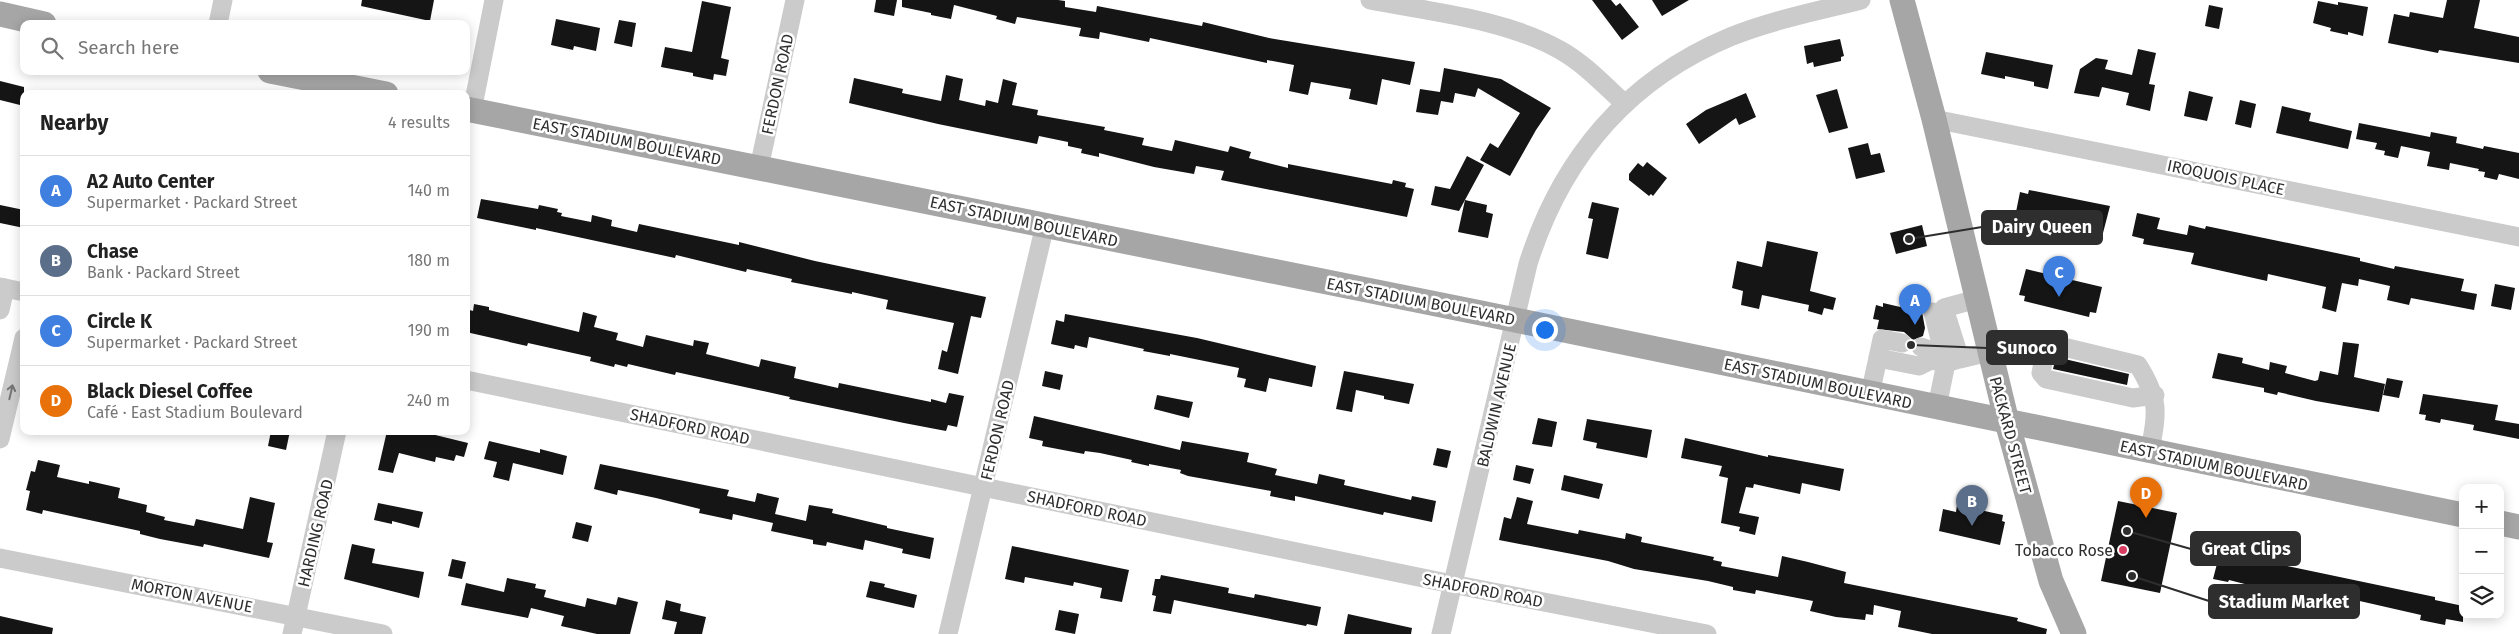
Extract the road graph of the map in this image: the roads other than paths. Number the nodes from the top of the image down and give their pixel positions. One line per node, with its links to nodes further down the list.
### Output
1 (223, 0): 9 (street)
2 (494, 0): 13 (street)
3 (795, 0): 16 (street, FERDON ROAD)
4 (1370, 0): 12 (street)
5 (1862, 0): 12 (street, BALDWIN AVENUE)
6 (1902, 0): 15 (main road, PACKARD STREET)
7 (0, 14): 8 (main road)
8 (26, 20)
9 (219, 20)
10 (290, 75): 11 (main road)
11 (366, 90)
12 (1625, 104): 23 (street, BALDWIN AVENUE)
13 (470, 106)
14 (470, 110): 16 (main road, EAST STADIUM BOULEVARD)
15 (1934, 119): 18 (street, IROQUOIS PLACE); 21 (main road, PACKARD STREET)
16 (759, 168): 17 (main road, EAST STADIUM BOULEVARD)
17 (1045, 225): 23 (main road, EAST STADIUM BOULEVARD); 38 (street, FERDON ROAD)
18 (2519, 237)
19 (2, 287): 20 (street); 22 (street)
20 (20, 291)
21 (1977, 299): 26 (main road, PACKARD STREET); 28 (street)
22 (0, 310)
23 (1515, 320): 31 (main road, EAST STADIUM BOULEVARD); 43 (street, BALDWIN AVENUE)
24 (1902, 343): 29 (street)
25 (2047, 344): 26 (street); 32 (street); 32 (street)
26 (1989, 350): 28 (street); 34 (main road, PACKARD STREET)
27 (20, 355): 36 (street, one-way to 27)
28 (1940, 357): 29 (street); 33 (street)
29 (1878, 358): 31 (street)
30 (470, 381): 38 (street, SHADFORD ROAD)
31 (1870, 394): 33 (main road, EAST STADIUM BOULEVARD)
32 (2155, 395): 37 (street)
33 (1936, 408): 34 (main road, EAST STADIUM BOULEVARD)
34 (2006, 422): 37 (main road, EAST STADIUM BOULEVARD); 49 (main road, PACKARD STREET)
35 (337, 435): 44 (street, HARDING ROAD)
36 (0, 439)
37 (2150, 451): 39 (main road, EAST STADIUM BOULEVARD)
38 (983, 487): 43 (street, SHADFORD ROAD); 46 (street, FERDON ROAD)
39 (2459, 514)
40 (2504, 524): 41 (main road)
41 (2519, 527)
42 (0, 558): 44 (street, MORTON AVENUE)
43 (1452, 584): 47 (street, BALDWIN AVENUE); 48 (street, SHADFORD ROAD)
44 (294, 625): 45 (street, MORTON AVENUE)
45 (383, 634)
46 (948, 634)
47 (1441, 634)
48 (1707, 634)
49 (2074, 634)

